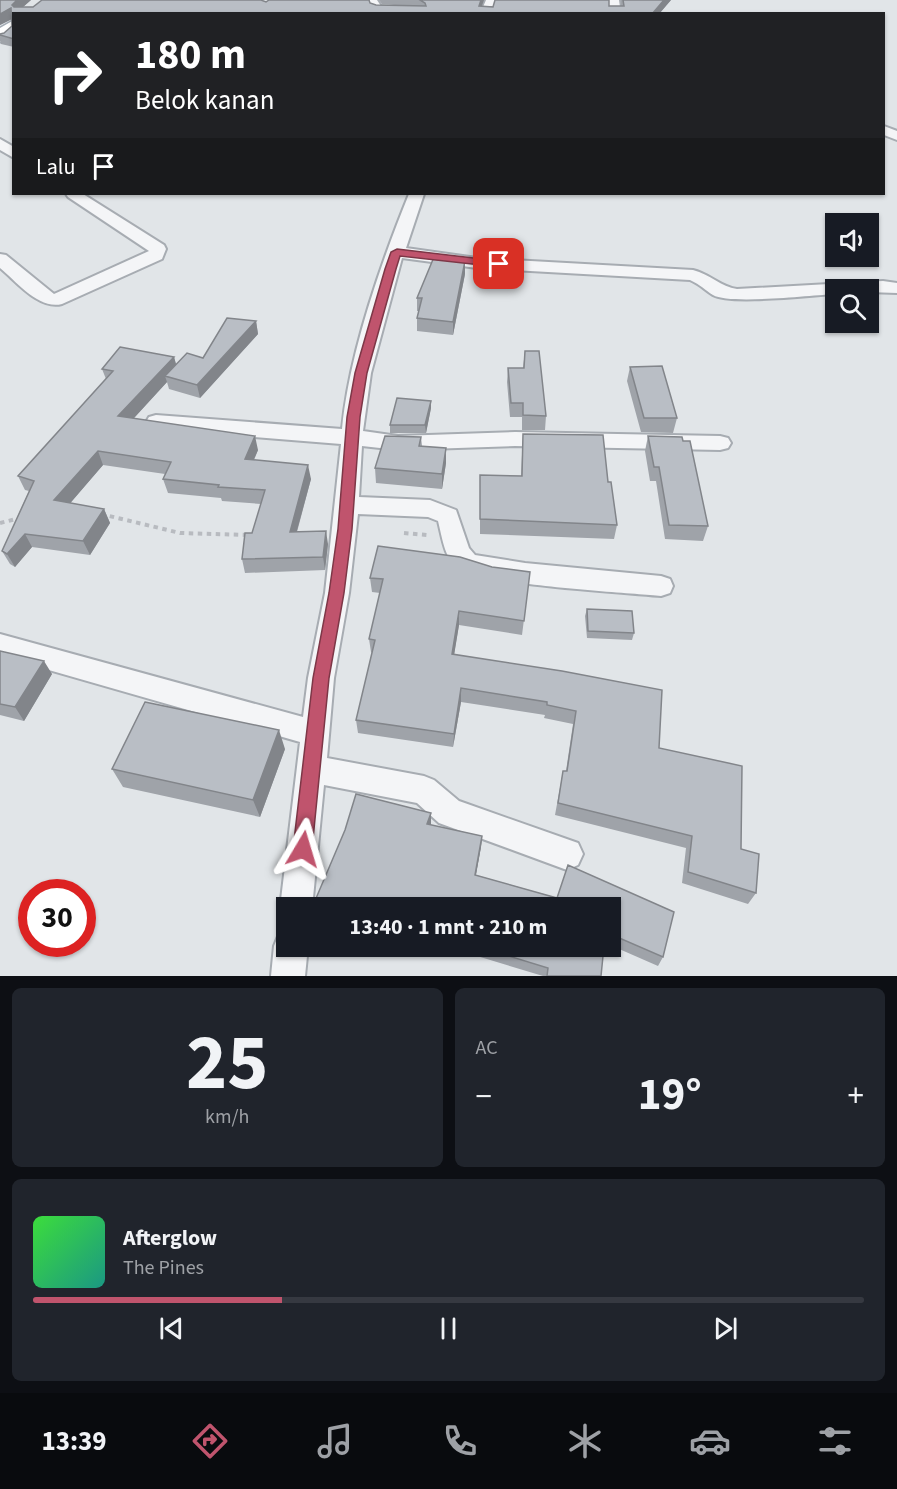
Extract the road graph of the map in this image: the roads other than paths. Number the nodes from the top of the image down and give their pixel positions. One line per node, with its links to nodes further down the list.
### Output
1 (372, 0): 2 (street)
2 (402, 12)
3 (12, 27): 4 (main road)
4 (0, 37)
5 (75, 195): 8 (street)
6 (416, 195): 7 (street)
7 (397, 252): 9 (street); 11 (street)
8 (0, 259)
9 (897, 288)
10 (156, 422): 11 (street)
11 (352, 437): 12 (street); 13 (street)
12 (720, 443)
13 (346, 505): 14 (street); 16 (street)
14 (661, 586)
15 (0, 645): 16 (street)
16 (316, 734): 17 (street)
17 (312, 769): 18 (street); 19 (street)
18 (567, 854)
19 (297, 897)
20 (290, 957): 21 (street)
21 (288, 976)

